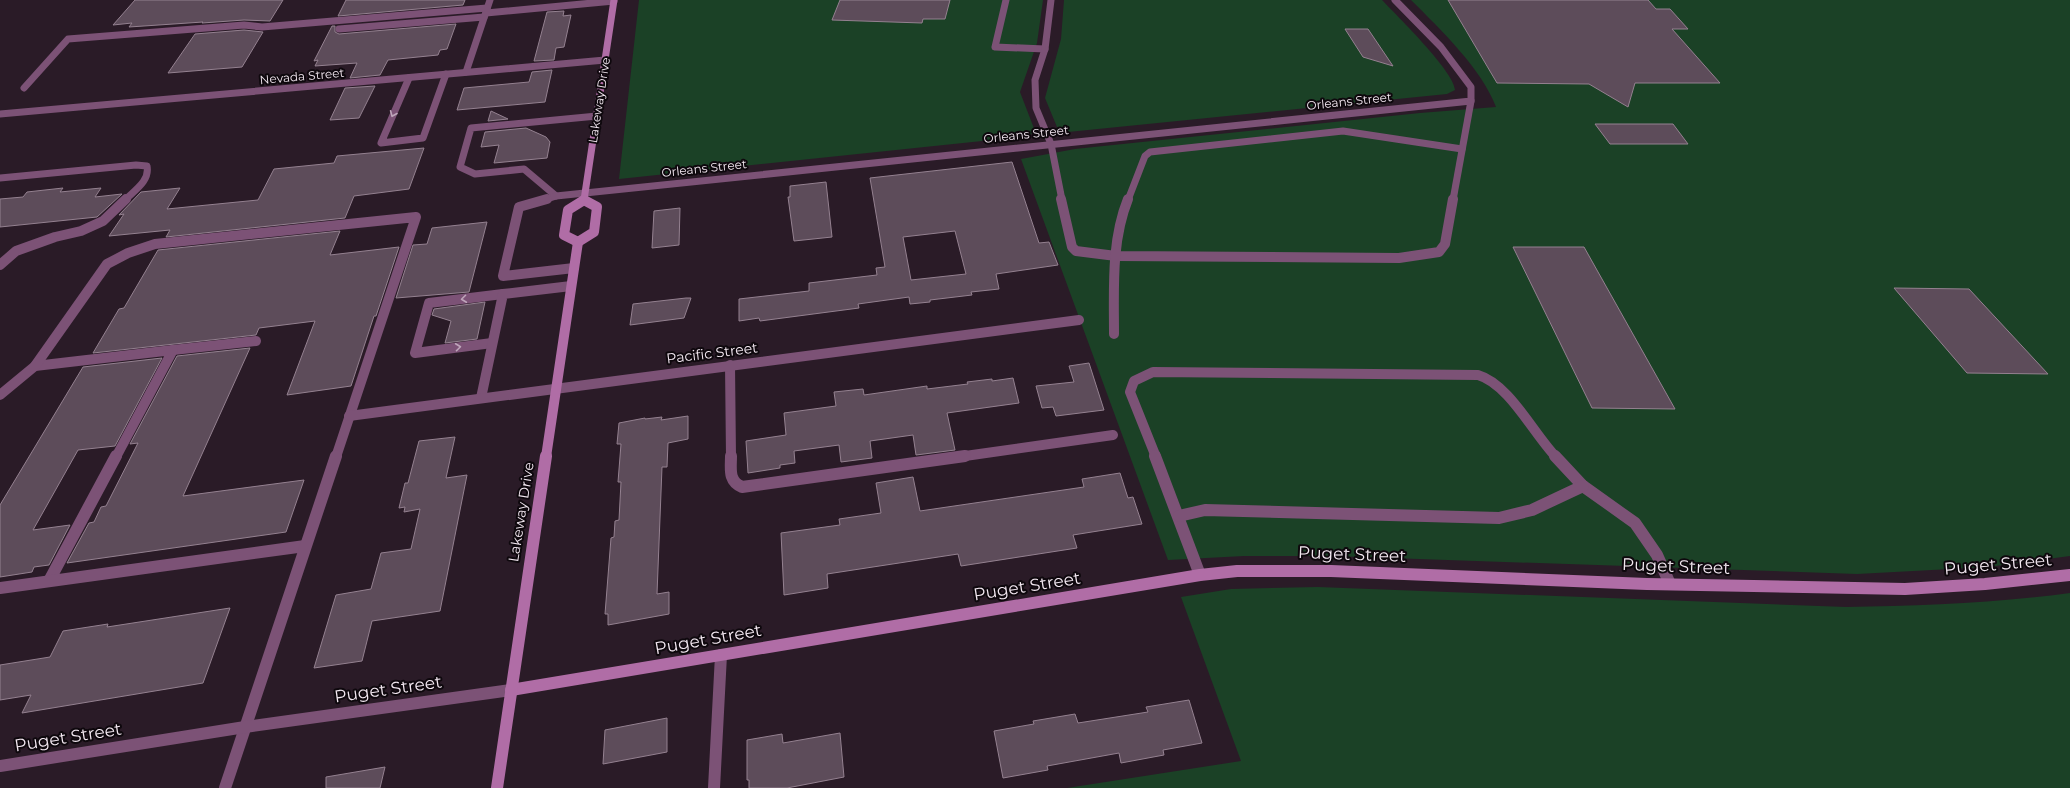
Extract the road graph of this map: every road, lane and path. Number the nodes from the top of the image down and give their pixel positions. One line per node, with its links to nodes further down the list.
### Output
1 (490, 0): 7 (street)
2 (1006, 0): 9 (street)
3 (1051, 0): 9 (street)
4 (1395, 0): 15 (street)
5 (614, 1): 6 (street); 10 (main road, Lakeway Drive)
6 (572, 3): 7 (street)
7 (486, 13): 8 (street); 11 (street); 14 (street)
8 (339, 29)
9 (1045, 49): 18 (street)
10 (605, 60): 11 (street, Nevada Street); 17 (main road, Lakeway Drive)
11 (466, 72): 12 (street, Nevada Street)
12 (446, 74): 13 (street, Nevada Street); 13 (street, one-way to 12)
13 (409, 78): 16 (street, Nevada Street)
14 (24, 88)
15 (1471, 102): 18 (street, Orleans Street); 19 (street)
16 (0, 114)
17 (597, 116): 21 (street); 22 (main road, Lakeway Drive)
18 (1052, 144): 22 (street, Orleans Street); 24 (street)
19 (1462, 149): 24 (street); 24 (street)
20 (0, 178): 25 (street)
21 (556, 196): 22 (street, Orleans Street); 26 (street, Orleans Street)
22 (584, 197): 23 (main road); 23 (main road)
23 (578, 242): 26 (main road, Lakeway Drive)
24 (1116, 256): 30 (street)
25 (0, 265)
26 (574, 268): 27 (main road, Lakeway Drive)
27 (571, 286): 28 (street); 36 (main road, Lakeway Drive)
28 (503, 294): 32 (street); 32 (street, one-way to 32)
29 (1080, 320): 34 (street, Pacific Street)
30 (1114, 334)
31 (256, 341): 33 (street)
32 (492, 343): 38 (street)
33 (173, 350): 35 (street); 46 (street)
34 (730, 365): 36 (street, Pacific Street); 40 (street)
35 (36, 366): 37 (street); 39 (street)
36 (556, 388): 38 (street, Pacific Street); 50 (main road, Lakeway Drive)
37 (0, 395)
38 (481, 398): 39 (street, Pacific Street)
39 (349, 416): 43 (street)
40 (1113, 435)
41 (1583, 486): 42 (street); 42 (street); 47 (street)
42 (1179, 516): 45 (street)
43 (305, 546): 46 (street); 51 (street)
44 (2070, 574): 47 (main road, Puget Street)
45 (1200, 575): 47 (main road, Puget Street); 49 (main road, Puget Street)
46 (48, 581): 48 (street)
47 (1670, 584)
48 (0, 588)
49 (721, 655): 50 (main road, Puget Street); 55 (street)
50 (511, 690): 51 (street, Puget Street); 54 (main road, Lakeway Drive)
51 (245, 727): 52 (street, Puget Street); 53 (street)
52 (0, 766)
53 (225, 788)
54 (497, 788)
55 (714, 788)

